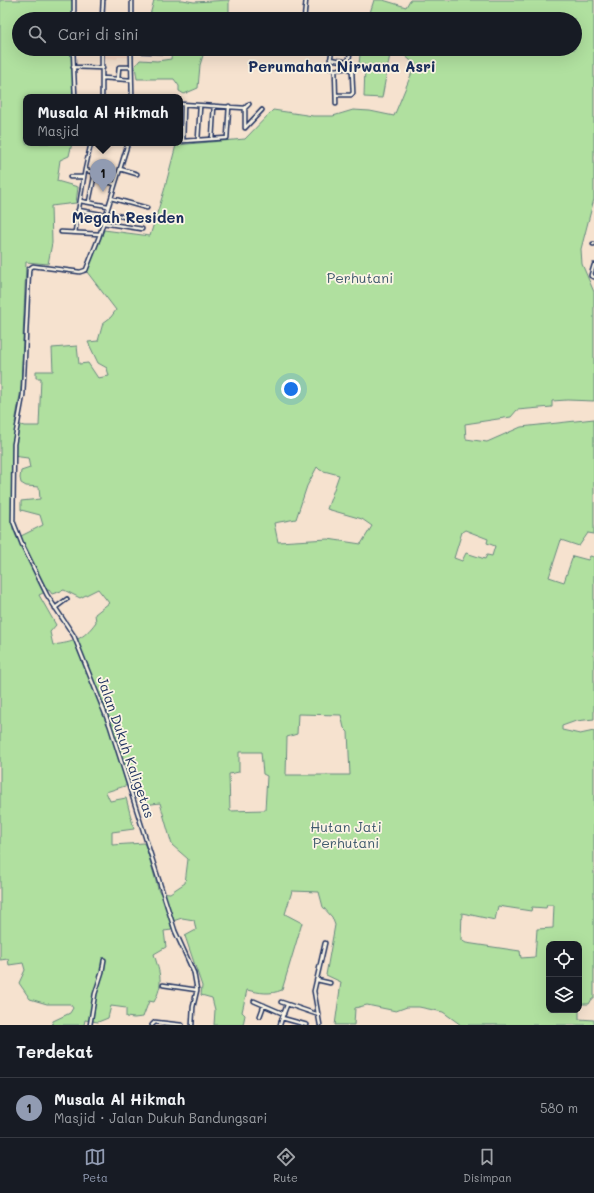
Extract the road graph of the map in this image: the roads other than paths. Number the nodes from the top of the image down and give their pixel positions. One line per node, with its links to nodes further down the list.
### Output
1 (74, 0): 5 (street)
2 (103, 0): 6 (street)
3 (132, 0): 7 (street)
4 (306, 0): 8 (street)
5 (74, 12)
6 (102, 12)
7 (132, 12)
8 (305, 12)
9 (73, 56): 16 (street)
10 (102, 56): 18 (street)
11 (131, 56): 17 (street)
12 (331, 56): 14 (street)
13 (349, 56): 15 (street)
14 (330, 59): 15 (street); 20 (street)
15 (348, 62): 19 (street)
16 (74, 67): 18 (street); 24 (street)
17 (131, 67): 22 (street); 23 (street)
18 (103, 68): 21 (street)
19 (347, 68): 20 (street); 27 (street)
20 (335, 70): 27 (street)
21 (103, 78): 22 (street); 25 (street)
22 (118, 79): 23 (street)
23 (132, 80): 26 (street)
24 (75, 94)
25 (102, 94)
26 (132, 94)
27 (336, 95): 29 (street)
28 (249, 104): 34 (street)
29 (336, 104)
30 (184, 105): 31 (street); 36 (street)
31 (200, 106): 32 (street); 38 (street)
32 (214, 106): 33 (street); 37 (street)
33 (229, 106): 34 (street); 37 (street)
34 (245, 108): 35 (street)
35 (262, 110)
36 (183, 117)
37 (212, 139): 38 (street)
38 (198, 140): 39 (street)
39 (183, 141)
40 (90, 146): 43 (street)
41 (127, 146): 42 (street)
42 (120, 168): 44 (street); 48 (street)
43 (85, 170): 46 (street); 47 (street)
44 (136, 174)
45 (70, 177): 46 (street)
46 (84, 177): 50 (street)
47 (94, 178): 48 (street); 51 (street)
48 (115, 184): 49 (street)
49 (110, 198): 52 (street); 53 (street)
50 (80, 201): 51 (street); 54 (street)
51 (89, 202): 52 (street)
52 (108, 206): 55 (street)
53 (147, 208)
54 (78, 210): 55 (street); 60 (street)
55 (106, 214): 56 (street); 57 (street)
56 (144, 221)
57 (104, 223): 58 (street); 61 (street)
58 (142, 229)
59 (61, 232): 60 (street)
60 (75, 232): 61 (street)
61 (100, 234): 65 (street, Jalan Dukuh Kaligetas)
62 (594, 265): 63 (street)
63 (594, 278)
64 (67, 599): 65 (street)
65 (55, 608): 71 (street, Jalan Dukuh Kaligetas)
66 (325, 942): 68 (street)
67 (104, 960): 80 (street)
68 (316, 980): 69 (street); 77 (street)
69 (330, 984)
70 (163, 985): 71 (street)
71 (197, 990): 83 (street, Jalan Dukuh Kaligetas)
72 (254, 1000): 75 (street)
73 (281, 1002): 74 (street)
74 (287, 1004): 76 (street); 77 (street)
75 (264, 1005): 76 (street); 78 (street)
76 (284, 1014): 79 (street)
77 (319, 1015): 86 (street)
78 (260, 1016)
79 (282, 1018): 84 (street); 85 (street)
80 (90, 1025)
81 (152, 1025): 82 (street)
82 (182, 1025)
83 (192, 1025)
84 (280, 1025)
85 (307, 1025)
86 (320, 1025)

